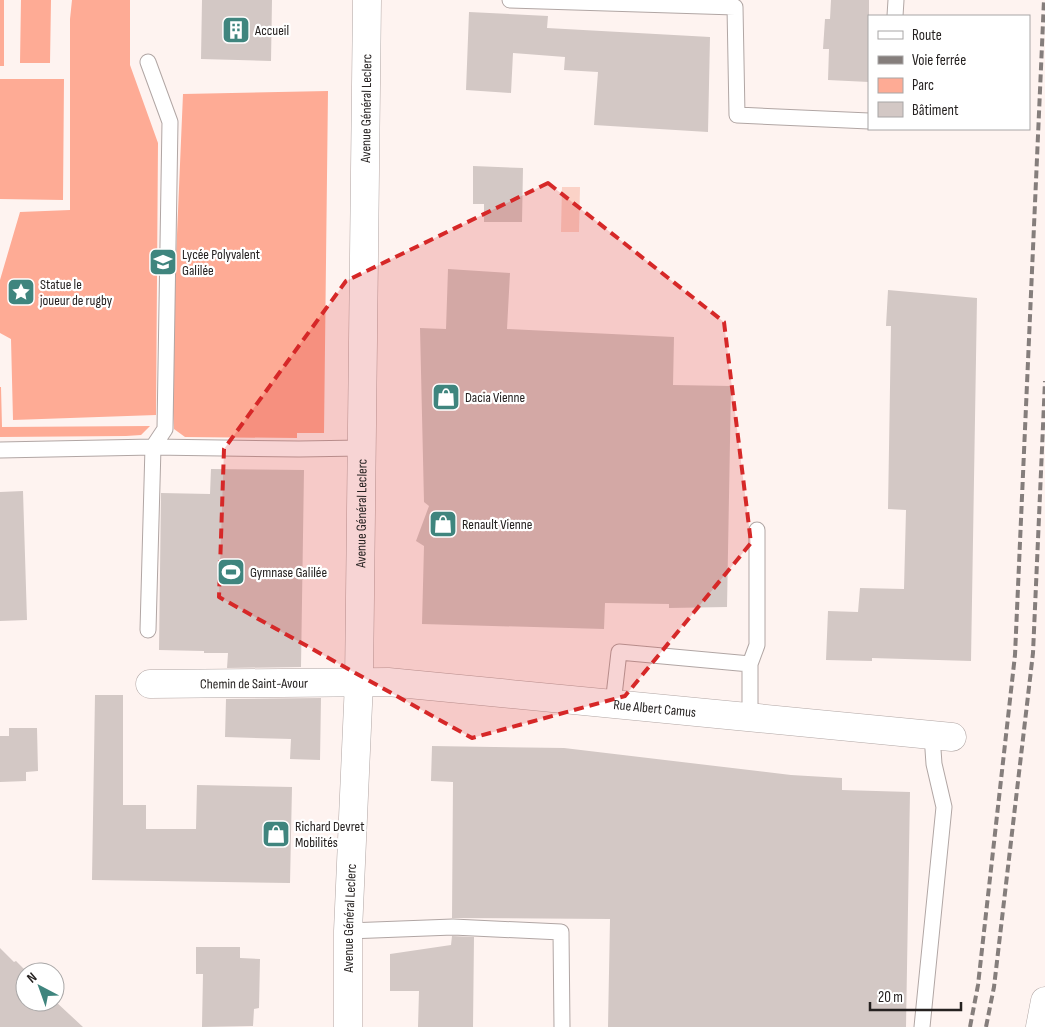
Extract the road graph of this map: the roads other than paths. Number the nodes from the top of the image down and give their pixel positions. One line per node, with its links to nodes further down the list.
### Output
1 (367, 0): 8 (main road, Avenue Général Leclerc)
2 (510, 0): 6 (lane)
3 (896, 0): 4 (lane)
4 (895, 15)
5 (148, 62): 7 (lane)
6 (868, 121)
7 (153, 447): 8 (lane); 9 (lane); 11 (lane)
8 (360, 448): 13 (main road, Avenue Général Leclerc)
9 (0, 450)
10 (757, 530): 12 (lane)
11 (148, 630)
12 (750, 664): 15 (lane); 16 (lane)
13 (359, 682): 14 (main road, Chemin de Saint-Avour); 15 (main road, Rue Albert Camus); 18 (main road, Avenue Général Leclerc)
14 (150, 684)
15 (613, 704): 16 (main road, Rue Albert Camus)
16 (750, 718): 17 (main road, Rue Albert Camus)
17 (942, 736): 22 (lane)
18 (348, 931): 20 (main road, Avenue Général Leclerc); 21 (lane)
19 (1045, 1001): 23 (main road)
20 (348, 1027)
21 (562, 1027)
22 (922, 1027)
23 (1040, 1027)

